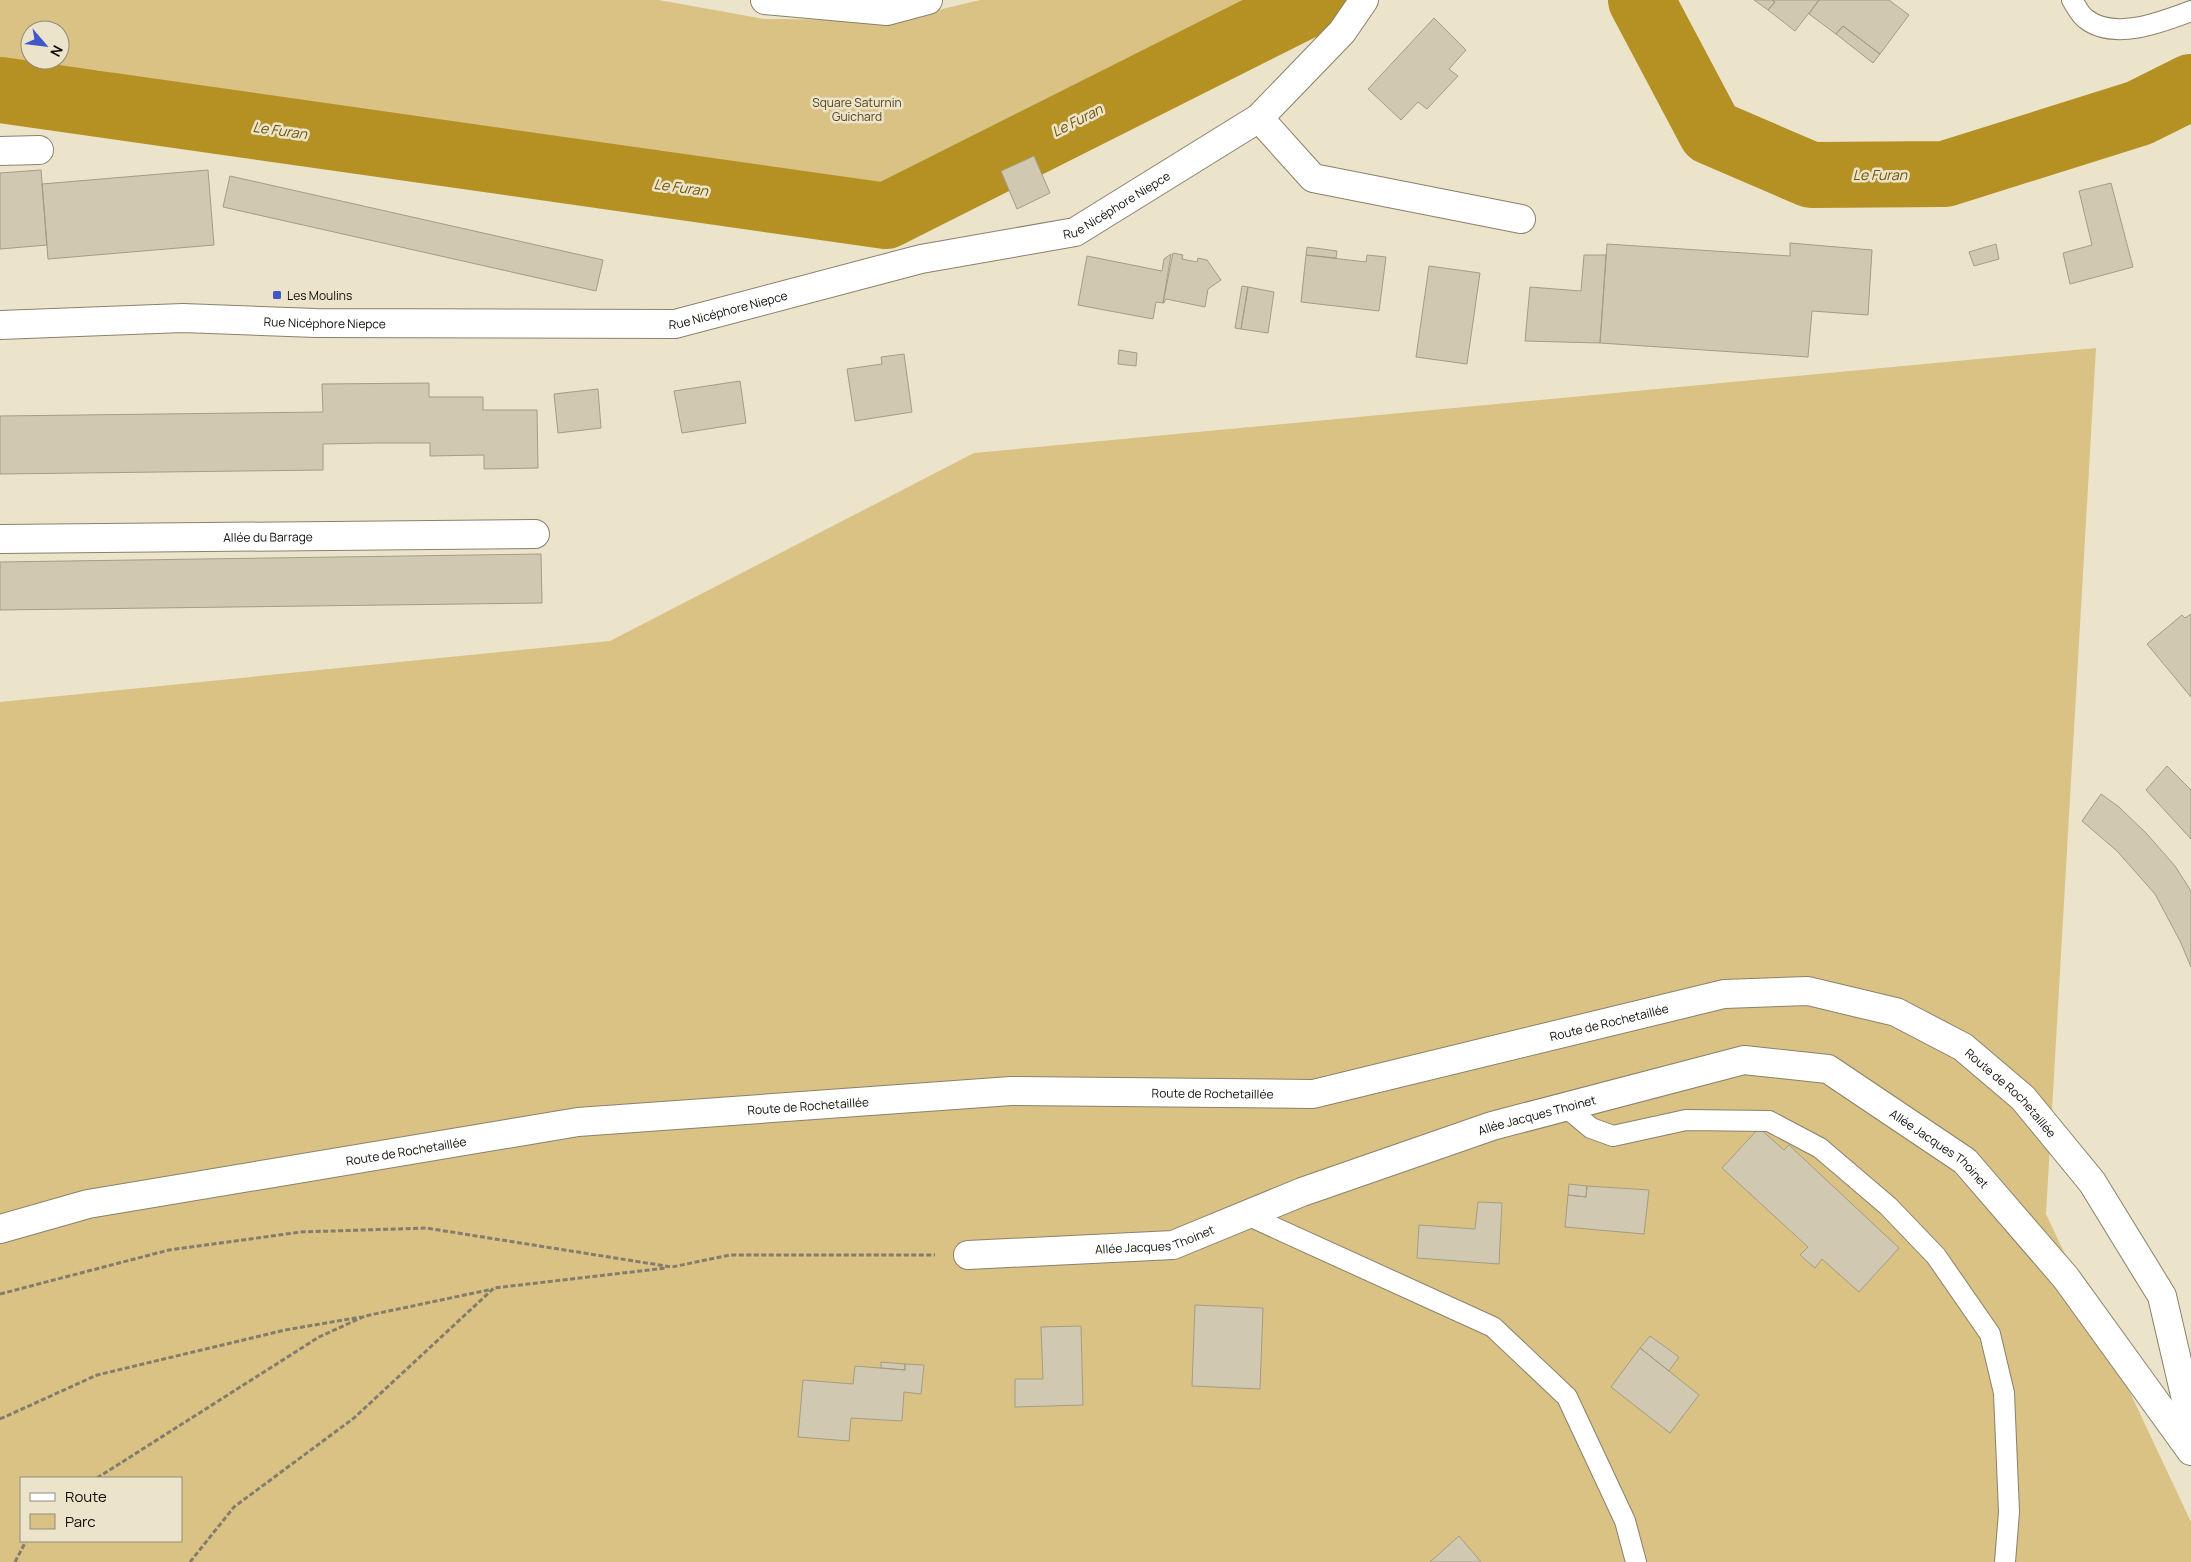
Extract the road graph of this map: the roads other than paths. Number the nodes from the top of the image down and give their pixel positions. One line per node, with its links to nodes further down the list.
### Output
1 (766, 0): 2 (street)
2 (928, 0)
3 (1364, 0): 6 (street, Rue Nicéphore Niepce)
4 (2072, 0): 5 (lane)
5 (2191, 11)
6 (1259, 118): 9 (street); 10 (street, Rue Nicéphore Niepce)
7 (0, 150): 8 (street)
8 (39, 150)
9 (1521, 219)
10 (0, 325)
11 (534, 534): 12 (street, Allée du Barrage)
12 (0, 539)
13 (1566, 1107): 14 (street, Allée Jacques Thoinet); 18 (street, Allée Jacques Thoinet); 20 (lane)
14 (1247, 1215): 16 (street, Allée Jacques Thoinet); 19 (lane)
15 (0, 1229): 17 (street, Route de Rochetaillée)
16 (968, 1255)
17 (2191, 1421)
18 (2191, 1451)
19 (1636, 1562)
20 (2005, 1562)

